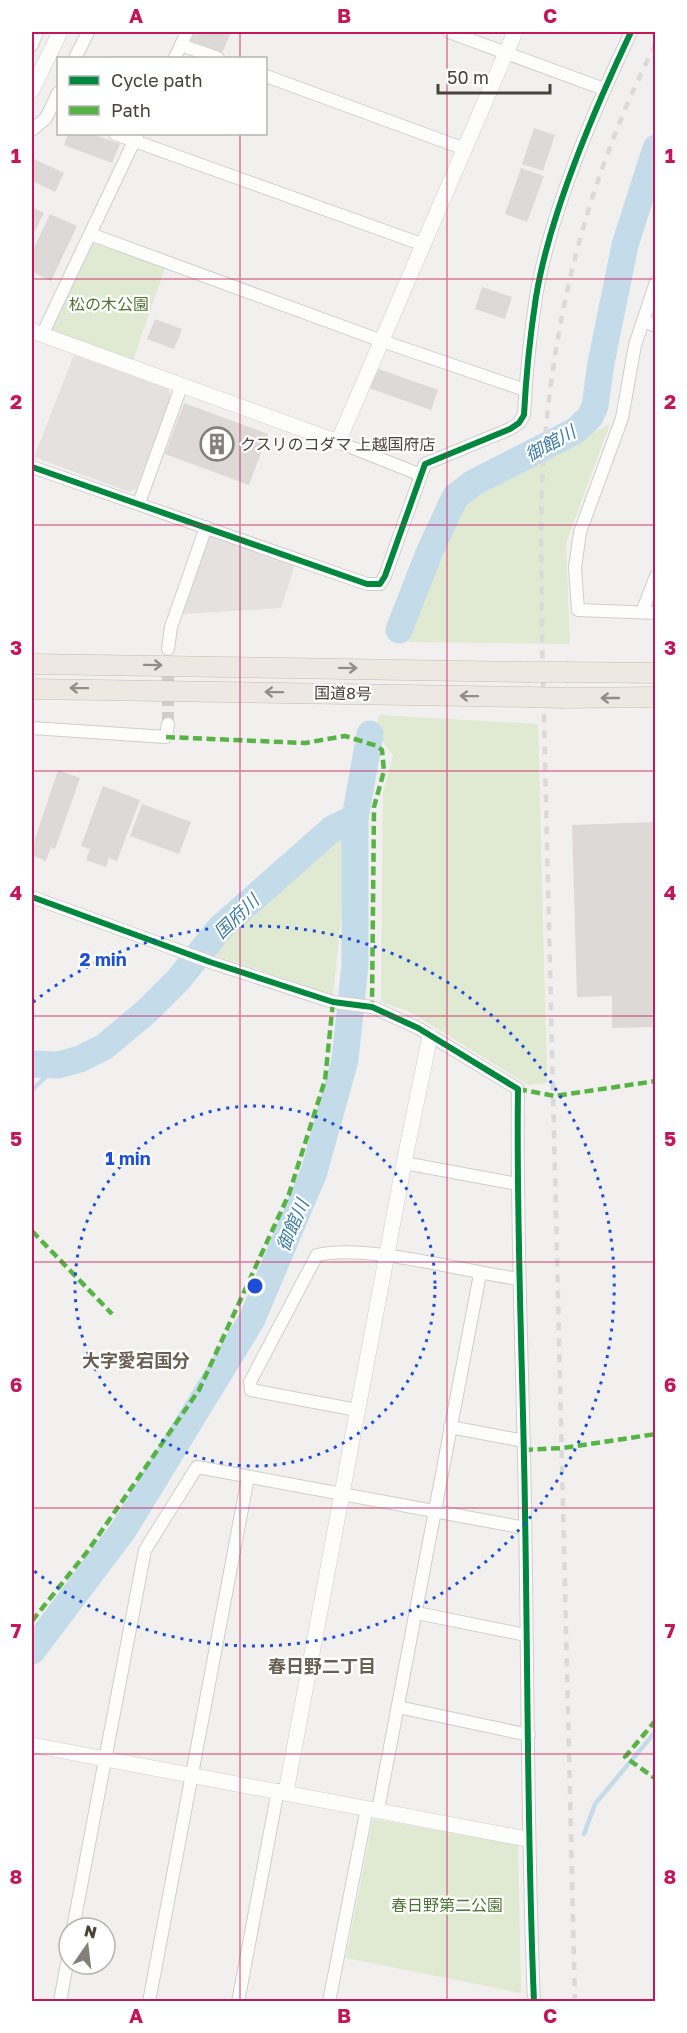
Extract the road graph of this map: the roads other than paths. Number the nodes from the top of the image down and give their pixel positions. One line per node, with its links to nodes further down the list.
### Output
1 (37, 32): 8 (street)
2 (60, 32): 16 (street)
3 (88, 32): 11 (street)
4 (188, 32): 9 (street)
5 (449, 32): 10 (street)
6 (515, 32): 10 (street)
7 (631, 32): 15 (street)
8 (32, 45)
9 (181, 45): 12 (street); 13 (street)
10 (507, 52): 15 (street); 20 (street)
11 (76, 57)
12 (175, 57)
13 (215, 57)
14 (267, 76): 20 (street)
15 (604, 89): 29 (street)
16 (32, 90)
17 (55, 111): 18 (street)
18 (32, 130)
19 (136, 137): 21 (street); 22 (street)
20 (465, 149): 22 (street)
21 (90, 234): 26 (street); 27 (street)
22 (424, 245): 27 (street)
23 (656, 282): 24 (street)
24 (643, 321): 25 (street); 36 (street)
25 (656, 326)
26 (37, 333): 28 (street)
27 (382, 341): 29 (street); 30 (street)
28 (182, 387): 30 (street); 33 (street)
29 (525, 390): 32 (street)
30 (338, 442): 32 (street)
31 (32, 467): 33 (street)
32 (421, 475): 34 (street)
33 (139, 503): 34 (street)
34 (206, 527): 38 (street)
35 (656, 576): 36 (street)
36 (642, 612): 37 (street)
37 (656, 613)
38 (168, 649)
39 (32, 664): 40 (highway, 国道8号, one-way to 40, bridge)
40 (656, 673)
41 (32, 689): 42 (highway, 国道8号, one-way to 41, bridge)
42 (656, 698)
43 (168, 724): 44 (street)
44 (32, 729)
45 (32, 897): 46 (street)
46 (430, 1036): 47 (street); 48 (street)
47 (404, 1163): 48 (street); 49 (street)
48 (517, 1184): 51 (street)
49 (387, 1256): 50 (street); 52 (street); 52 (street)
50 (480, 1274): 51 (street); 53 (street)
51 (519, 1279): 54 (street)
52 (357, 1410): 56 (street)
53 (450, 1427): 54 (street); 57 (street)
54 (524, 1441): 58 (street)
55 (248, 1476): 56 (street); 64 (street); 65 (street)
56 (341, 1494): 57 (street); 66 (street)
57 (435, 1512): 58 (street); 59 (street)
58 (525, 1528): 60 (street)
59 (417, 1613): 60 (street); 61 (street)
60 (526, 1635): 62 (street)
61 (398, 1707): 62 (street); 67 (street)
62 (529, 1735): 68 (street)
63 (32, 1744): 64 (street)
64 (105, 1758): 65 (street); 69 (street)
65 (191, 1775): 66 (street); 72 (street)
66 (282, 1791): 67 (street); 73 (street)
67 (373, 1809): 68 (street); 74 (street)
68 (527, 1839): 75 (street)
69 (75, 1916)
70 (65, 1976): 71 (street)
71 (60, 2001)
72 (149, 2001)
73 (238, 2001)
74 (329, 2001)
75 (534, 2001)

